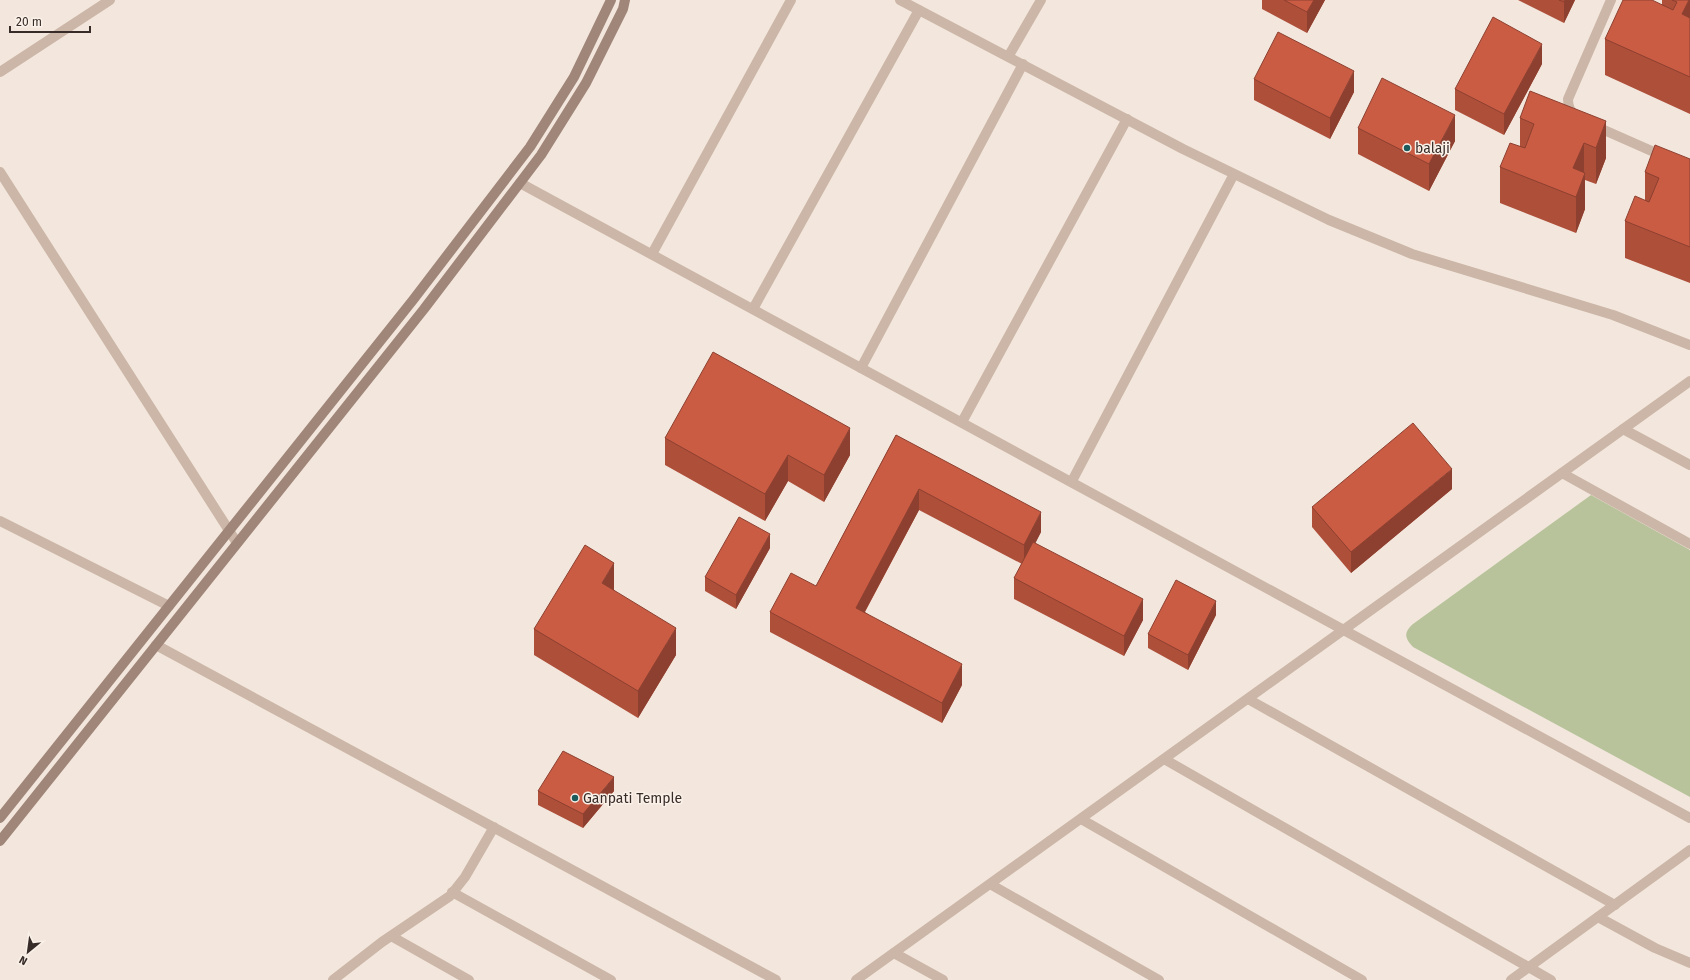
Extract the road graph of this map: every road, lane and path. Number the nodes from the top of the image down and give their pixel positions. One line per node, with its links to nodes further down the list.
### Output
1 (110, 0): 11 (street)
2 (611, 0): 28 (main road)
3 (625, 0): 16 (main road)
4 (791, 0): 17 (street)
5 (900, 0): 8 (street)
6 (1041, 0): 9 (street)
7 (1611, 0): 13 (street)
8 (919, 10): 9 (street); 18 (street)
9 (1008, 57): 10 (street)
10 (1023, 64): 12 (street); 20 (street)
11 (0, 72)
12 (1127, 119): 15 (street); 22 (street)
13 (1690, 168)
14 (0, 172): 28 (street)
15 (1234, 174): 19 (street); 26 (street)
16 (520, 183): 17 (street); 29 (main road)
17 (652, 254): 18 (street)
18 (753, 309): 20 (street)
19 (1690, 345)
20 (861, 368): 22 (street)
21 (1690, 381): 23 (street)
22 (962, 422): 26 (street)
23 (1623, 429): 24 (street); 25 (street)
24 (1690, 466)
25 (1562, 473): 30 (street); 32 (street)
26 (1072, 482): 32 (street)
27 (0, 521): 31 (street)
28 (230, 530): 29 (street); 31 (main road)
29 (237, 543): 33 (main road)
30 (1690, 544)
31 (169, 606): 36 (main road)
32 (1344, 630): 34 (street); 37 (street)
33 (156, 645): 39 (street); 40 (main road)
34 (1248, 698): 35 (street); 44 (street)
35 (1164, 759): 38 (street); 49 (street)
36 (0, 818)
37 (1690, 818)
38 (1081, 819): 42 (street); 57 (street)
39 (494, 827): 43 (street); 53 (street)
40 (0, 841)
41 (1690, 850): 44 (street)
42 (990, 884): 47 (street); 56 (street)
43 (452, 892): 46 (street); 52 (street)
44 (1615, 905): 45 (street)
45 (1598, 917): 48 (street); 49 (street)
46 (390, 936): 50 (street); 51 (street)
47 (894, 953): 54 (street); 55 (street)
48 (1690, 963)
49 (1529, 967): 58 (street); 59 (street)
50 (333, 980)
51 (469, 980)
52 (610, 980)
53 (776, 980)
54 (856, 980)
55 (943, 980)
56 (1159, 980)
57 (1362, 980)
58 (1511, 980)
59 (1551, 980)

